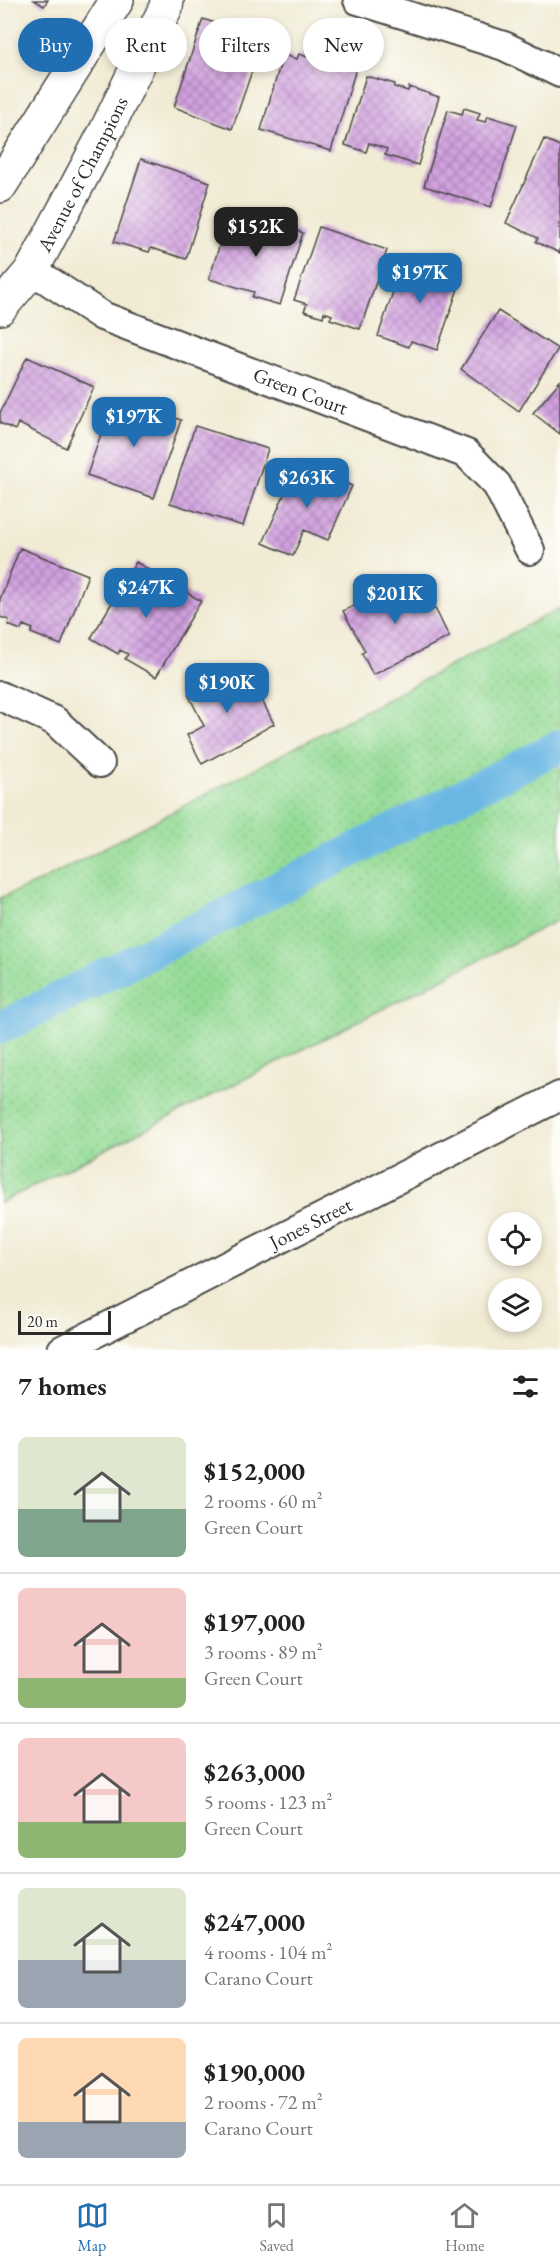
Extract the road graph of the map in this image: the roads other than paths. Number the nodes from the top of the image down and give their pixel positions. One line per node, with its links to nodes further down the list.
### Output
1 (117, 0): 5 (street)
2 (167, 0): 6 (street, Avenue of Champions)
3 (358, 0): 4 (street)
4 (560, 73)
5 (0, 186)
6 (32, 270): 7 (street, Avenue of Champions); 8 (street, Green Court)
7 (0, 308)
8 (530, 550)
9 (0, 696): 10 (street)
10 (100, 763)
11 (560, 1096): 12 (street, Jones Street)
12 (62, 1350)

